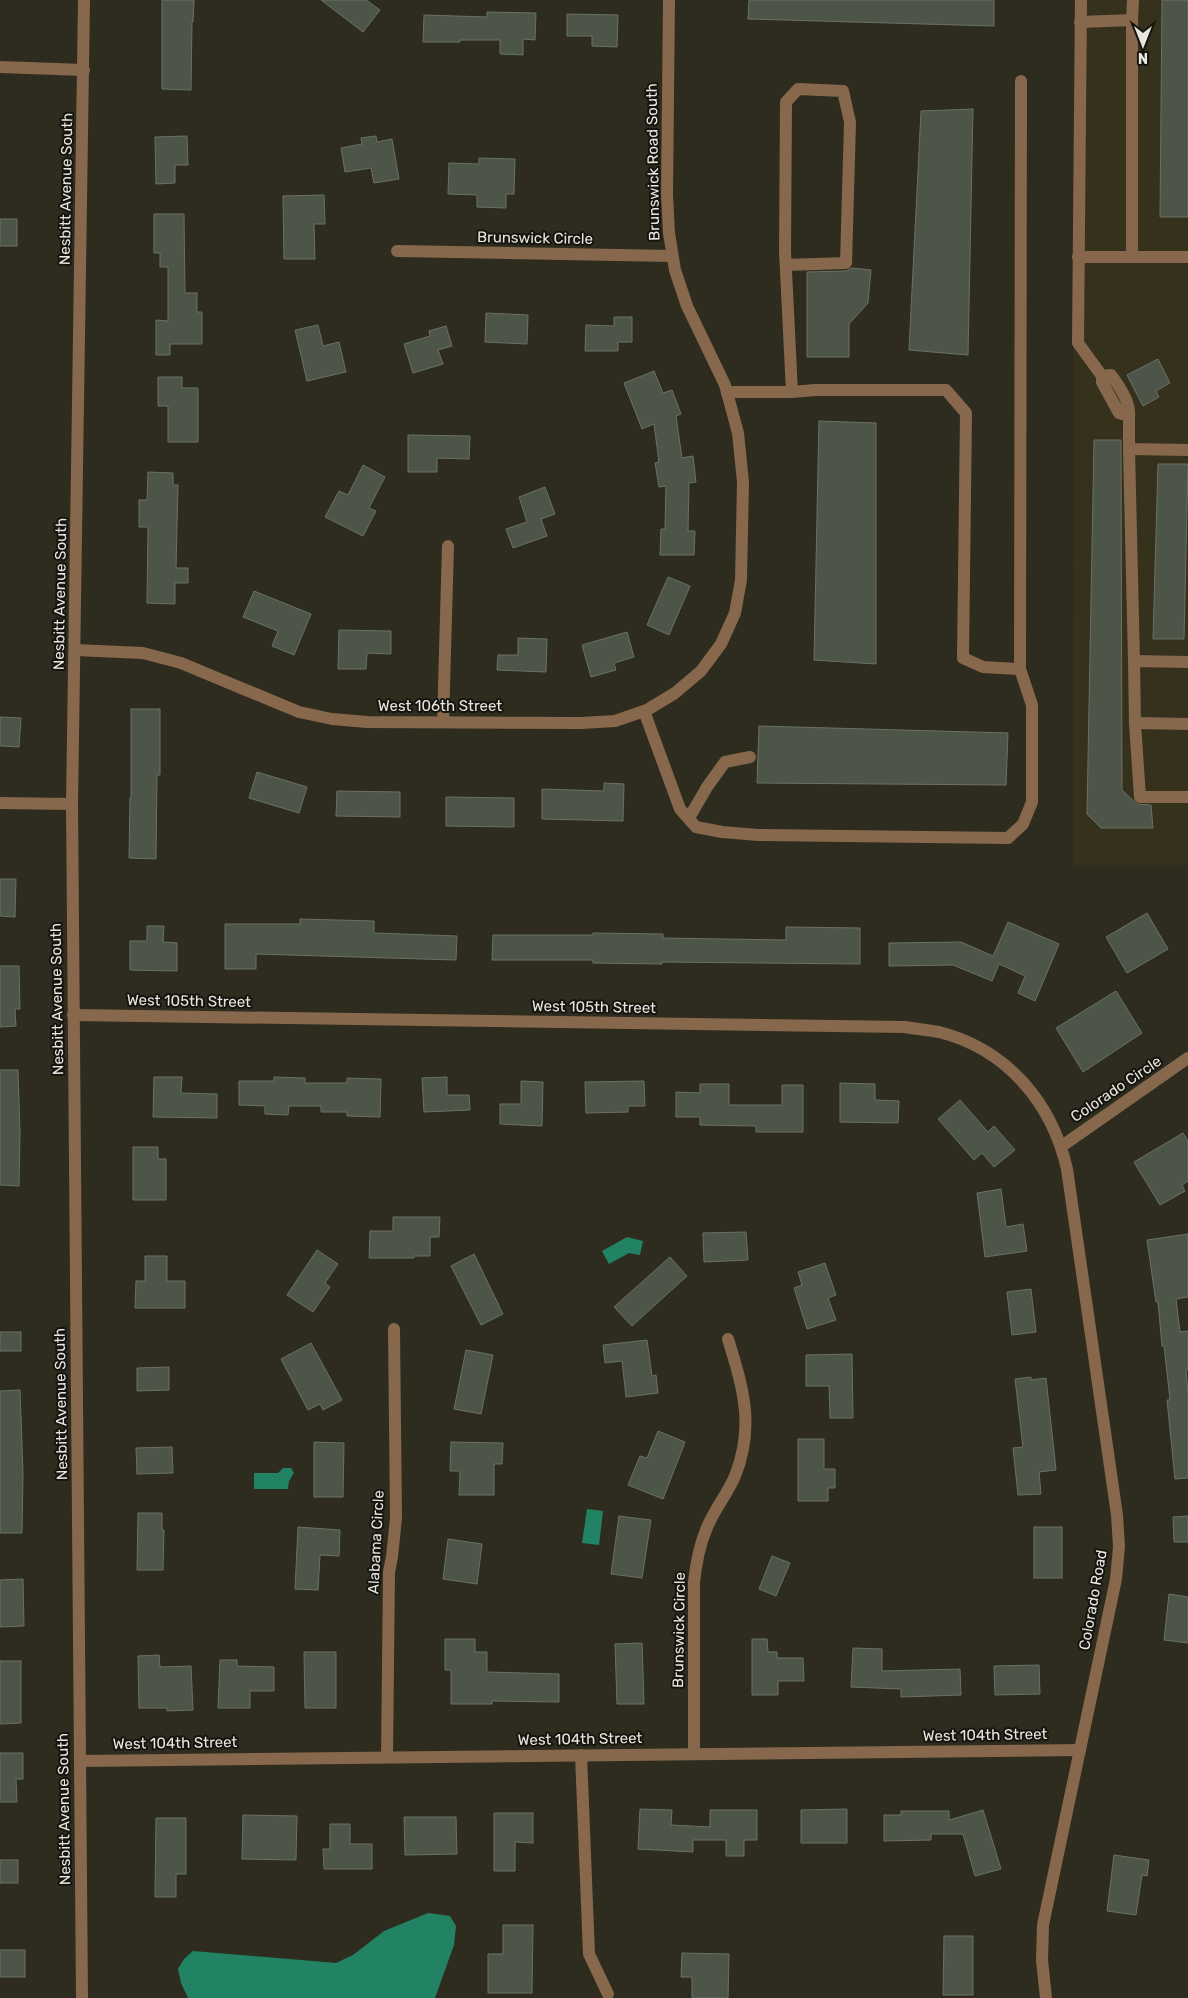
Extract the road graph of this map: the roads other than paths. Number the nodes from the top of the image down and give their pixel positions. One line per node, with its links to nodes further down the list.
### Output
1 (84, 0): 8 (street, Nesbitt Avenue South)
2 (669, 0): 11 (street, Brunswick Road South)
3 (1081, 0): 6 (street)
4 (1133, 0): 5 (street)
5 (1132, 20): 6 (street); 13 (street)
6 (1080, 22): 12 (street)
7 (0, 67): 8 (street)
8 (84, 70): 22 (street, Nesbitt Avenue South)
9 (1021, 81): 25 (street)
10 (397, 252): 11 (street, Brunswick Circle)
11 (672, 256): 16 (street, Brunswick Road South)
12 (1078, 257): 13 (street); 18 (street)
13 (1132, 257): 14 (street)
14 (1188, 257)
15 (786, 265): 15 (street); 17 (street)
16 (726, 392): 17 (street); 21 (street, Brunswick Road South)
17 (792, 392): 25 (street)
18 (1129, 449): 19 (street); 23 (street)
19 (1188, 450)
20 (448, 546): 27 (street)
21 (741, 580): 26 (street, West 106th Street)
22 (75, 650): 27 (street, West 106th Street); 33 (street, Nesbitt Avenue South)
23 (1134, 661): 24 (street); 28 (street)
24 (1188, 662)
25 (1020, 669): 34 (street)
26 (644, 711): 27 (street, West 106th Street); 34 (street)
27 (443, 722)
28 (1135, 723): 29 (street); 31 (street)
29 (1188, 724)
30 (750, 757): 34 (street)
31 (1188, 797)
32 (0, 803): 33 (street)
33 (72, 804): 35 (street, Nesbitt Avenue South)
34 (688, 818)
35 (73, 1015): 37 (street, West 105th Street); 44 (street, Nesbitt Avenue South)
36 (1188, 1058): 37 (street, Colorado Circle)
37 (1062, 1146): 40 (street, Colorado Road)
38 (394, 1329): 43 (street, Alabama Circle)
39 (728, 1339): 41 (street, Brunswick Circle)
40 (1080, 1750): 41 (street, West 104th Street); 47 (street, Colorado Road)
41 (694, 1754): 42 (street, West 104th Street)
42 (581, 1755): 43 (street, West 104th Street); 45 (street)
43 (387, 1757): 44 (street, West 104th Street)
44 (80, 1761): 46 (street, Nesbitt Avenue South)
45 (608, 1994)
46 (82, 1998)
47 (1046, 1998)

